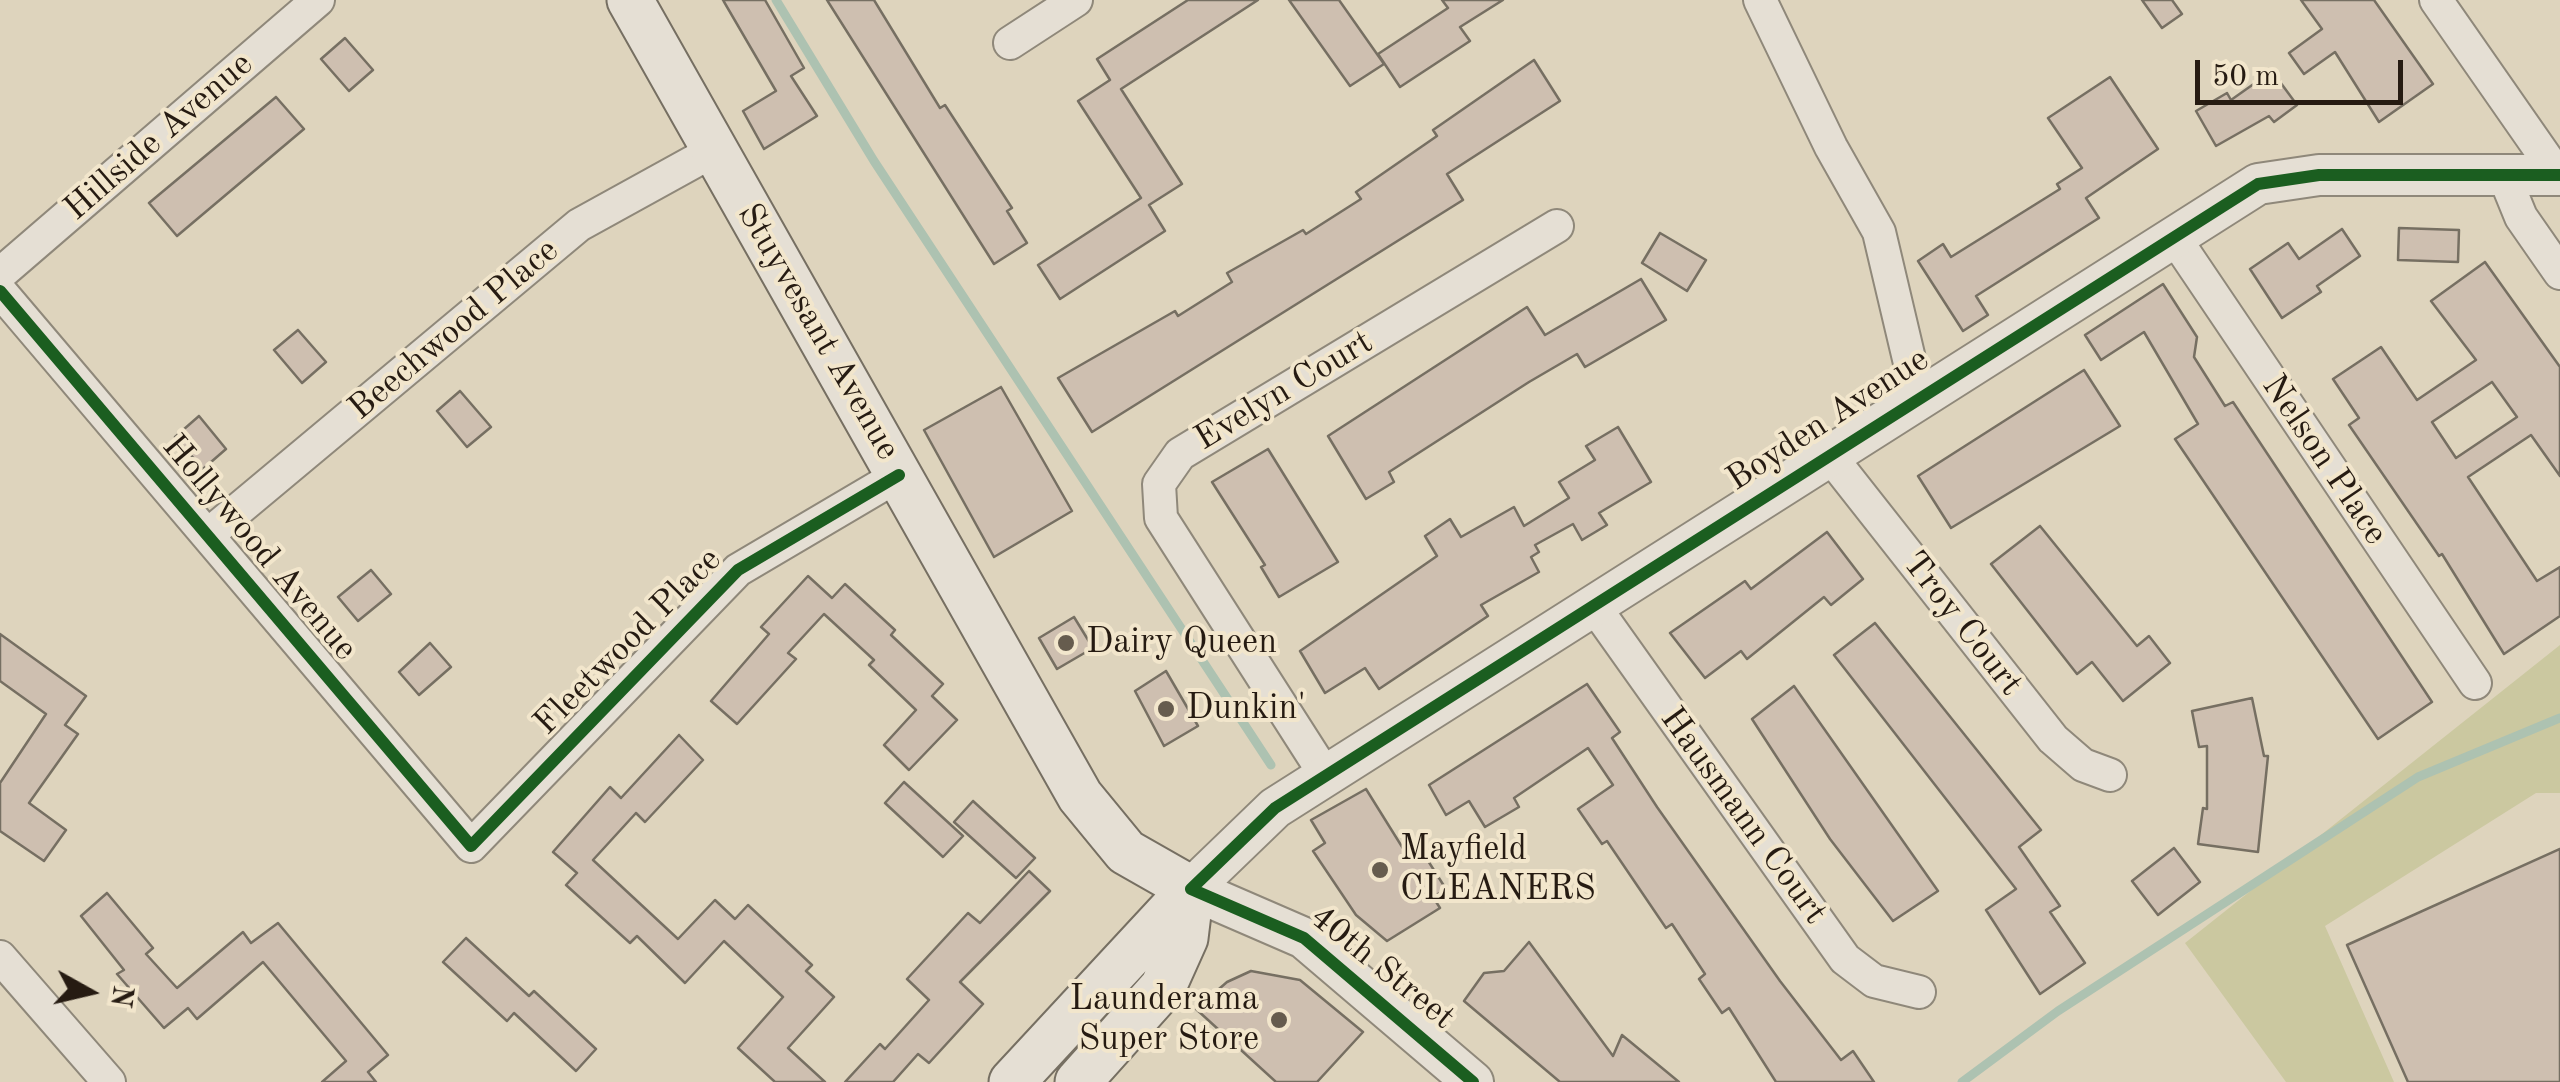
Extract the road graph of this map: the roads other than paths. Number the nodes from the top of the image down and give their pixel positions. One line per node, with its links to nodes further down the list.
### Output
1 (318, 0): 13 (street, Hillside Avenue)
2 (630, 0): 7 (main road, Stuyvesant Avenue)
3 (1076, 0): 6 (street)
4 (1760, 0): 15 (street)
5 (2436, 0): 9 (street)
6 (1010, 42)
7 (715, 150): 17 (main road, Stuyvesant Avenue); 18 (street, Beechwood Place)
8 (2503, 174): 9 (street, Boyden Avenue); 11 (street, Boyden Avenue); 12 (street)
9 (2559, 175)
10 (1558, 226): 22 (street, Evelyn Court)
11 (2174, 238): 15 (street, Boyden Avenue); 20 (street, Nelson Place)
12 (2560, 273)
13 (0, 274)
14 (0, 291): 18 (street, Hollywood Avenue)
15 (1918, 396): 16 (street, Boyden Avenue)
16 (1830, 456): 19 (street, Boyden Avenue); 21 (street, Troy Court)
17 (899, 475): 23 (street, Fleetwood Place); 24 (main road, Stuyvesant Avenue)
18 (209, 534): 23 (street, Hollywood Avenue)
19 (1594, 606): 22 (street, Boyden Avenue); 26 (street, Hausmann Court)
20 (2474, 682)
21 (2110, 775)
22 (1326, 776): 24 (street, Boyden Avenue)
23 (471, 846)
24 (1192, 890): 28 (main road); 29 (main road); 30 (street, 40th Street)
25 (0, 957): 27 (street)
26 (1919, 992)
27 (109, 1082)
28 (1012, 1082)
29 (1078, 1082)
30 (1474, 1082)

